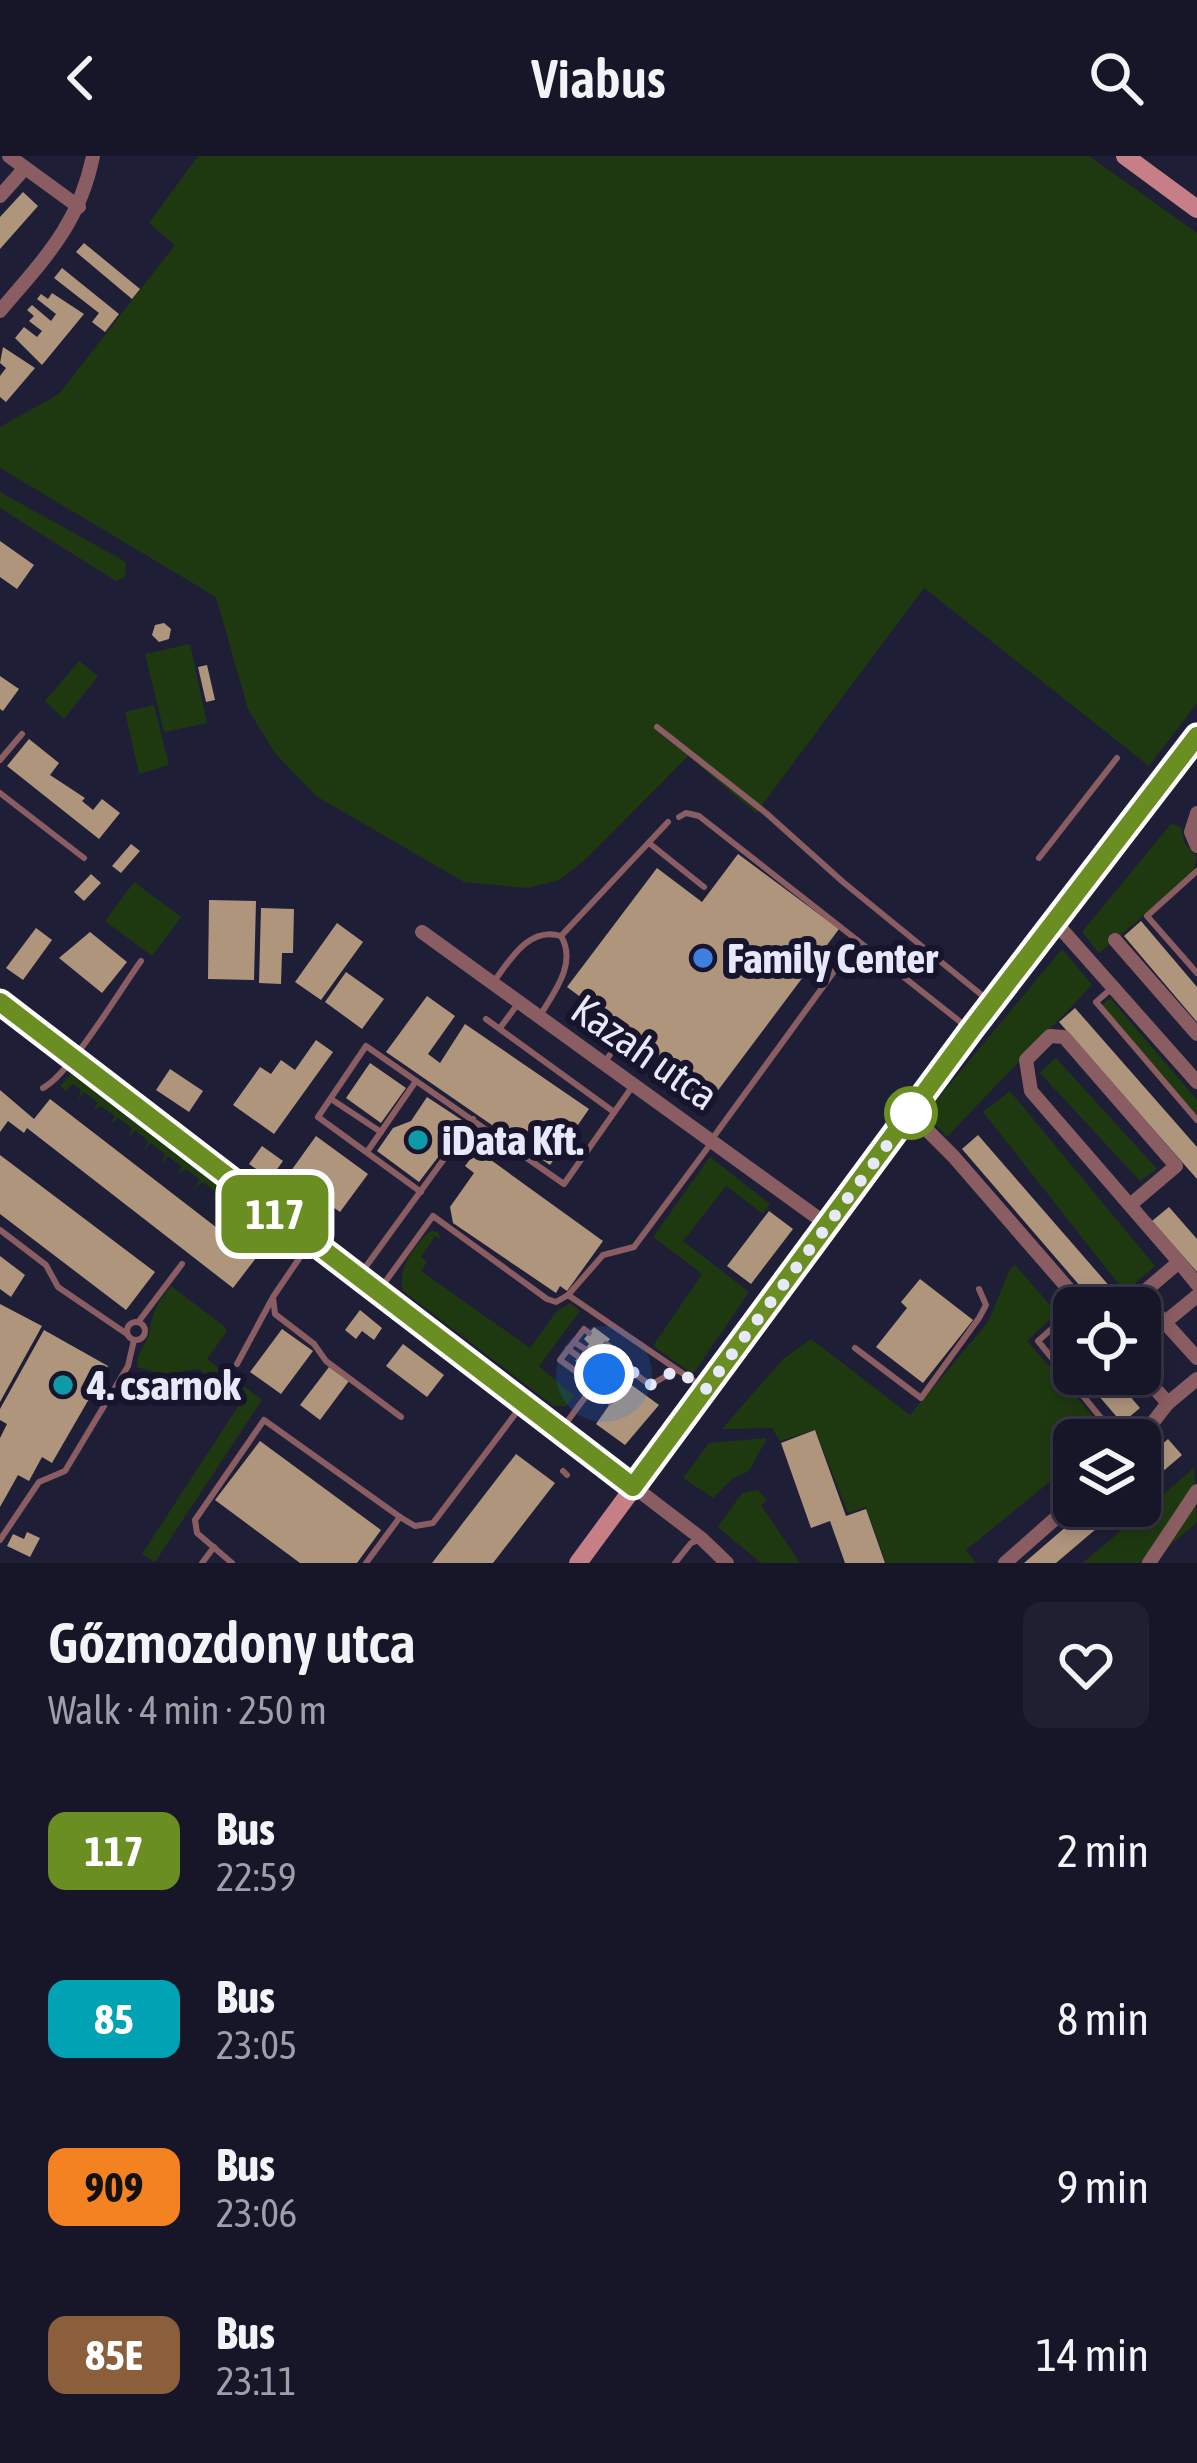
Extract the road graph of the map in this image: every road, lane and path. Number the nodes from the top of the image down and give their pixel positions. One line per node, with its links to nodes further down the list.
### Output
1 (9, 156): 4 (street)
2 (92, 156): 6 (street)
3 (1135, 159): 7 (street)
4 (25, 168): 5 (street); 6 (street)
5 (0, 196)
6 (79, 207): 8 (street)
7 (1197, 209)
8 (0, 311)
9 (657, 727): 35 (lane)
10 (22, 734): 13 (lane)
11 (1197, 736): 24 (street)
12 (1117, 758): 21 (lane)
13 (0, 760)
14 (0, 793): 20 (lane)
15 (1197, 813): 19 (street)
16 (679, 817): 27 (lane)
17 (668, 822): 18 (lane)
18 (649, 843): 23 (lane); 26 (lane)
19 (1197, 846)
20 (84, 858)
21 (1039, 858)
22 (1197, 871): 30 (lane)
23 (704, 887)
24 (1055, 922): 32 (street); 35 (street)
25 (422, 932): 31 (street, Kazah utca)
26 (561, 936): 31 (lane); 37 (lane)
27 (857, 940): 40 (lane); 56 (lane)
28 (1115, 940): 41 (street)
29 (141, 961): 43 (lane)
30 (1197, 973)
31 (493, 983): 34 (street, Kazah utca)
32 (1113, 987): 47 (street); 54 (lane)
33 (0, 1002): 43 (street)
34 (519, 1002): 37 (street, Kazah utca); 39 (lane)
35 (992, 1004): 40 (street)
36 (578, 1006): 42 (lane)
37 (539, 1017): 45 (street, Kazah utca)
38 (486, 1019): 39 (lane)
39 (499, 1029): 51 (lane)
40 (971, 1030): 52 (street)
41 (1197, 1034)
42 (622, 1038): 44 (lane); 45 (lane)
43 (72, 1058): 49 (lane); 62 (street)
44 (650, 1059)
45 (604, 1063): 48 (street, Kazah utca)
46 (416, 1081): 50 (lane); 53 (lane); 55 (lane)
47 (1197, 1082)
48 (634, 1084): 51 (lane); 56 (street, Kazah utca)
49 (43, 1088)
50 (331, 1099): 55 (lane); 57 (lane)
51 (614, 1112): 53 (lane)
52 (911, 1114): 60 (street); 67 (street)
53 (473, 1119): 58 (lane)
54 (1197, 1120)
55 (381, 1132): 57 (lane)
56 (713, 1140): 60 (street, Kazah utca); 71 (lane)
57 (367, 1152): 58 (lane)
58 (421, 1192): 65 (lane)
59 (1130, 1204): 59 (street); 63 (street)
60 (829, 1226): 93 (street)
61 (0, 1230): 79 (lane)
62 (311, 1241): 65 (street); 73 (lane)
63 (1179, 1262): 66 (street); 68 (street)
64 (182, 1264): 75 (lane)
65 (358, 1277): 70 (street)
66 (1197, 1284)
67 (1062, 1287)
68 (1150, 1287)
69 (979, 1289): 82 (lane)
70 (378, 1292): 71 (lane); 99 (street)
71 (568, 1295): 89 (lane)
72 (1197, 1295): 76 (street)
73 (273, 1297): 87 (lane); 100 (lane)
74 (1161, 1319): 76 (street)
75 (139, 1321): 79 (lane); 79 (lane)
76 (1164, 1323): 84 (street)
77 (1053, 1329): 85 (lane)
78 (589, 1333): 81 (lane)
79 (130, 1337): 109 (lane)
80 (606, 1344): 88 (lane)
81 (571, 1345): 83 (lane); 92 (lane)
82 (854, 1348)
83 (582, 1353)
84 (1197, 1358)
85 (1053, 1359)
86 (593, 1361): 88 (lane)
87 (237, 1364)
88 (609, 1366): 91 (lane); 92 (lane)
89 (676, 1370): 91 (lane); 93 (lane)
90 (1197, 1379): 98 (street)
91 (650, 1385): 94 (lane)
92 (596, 1386): 97 (lane); 103 (lane)
93 (706, 1389): 104 (street)
94 (644, 1394)
95 (1082, 1395): 101 (lane)
96 (1161, 1395): 98 (street)
97 (610, 1402)
98 (1168, 1403): 102 (street)
99 (522, 1405): 103 (street); 106 (lane)
100 (401, 1417)
101 (1102, 1419)
102 (1155, 1419)
103 (559, 1432): 104 (street)
104 (633, 1487): 108 (street); 114 (street)
105 (1197, 1491): 118 (street)
106 (400, 1517): 110 (lane); 113 (lane)
107 (1053, 1521): 117 (street)
108 (702, 1539): 115 (lane); 116 (street)
109 (0, 1540)
110 (214, 1547): 111 (lane); 112 (lane)
111 (202, 1563)
112 (232, 1563)
113 (366, 1563)
114 (578, 1563)
115 (675, 1563)
116 (727, 1563)
117 (1005, 1563)
118 (1149, 1563)

